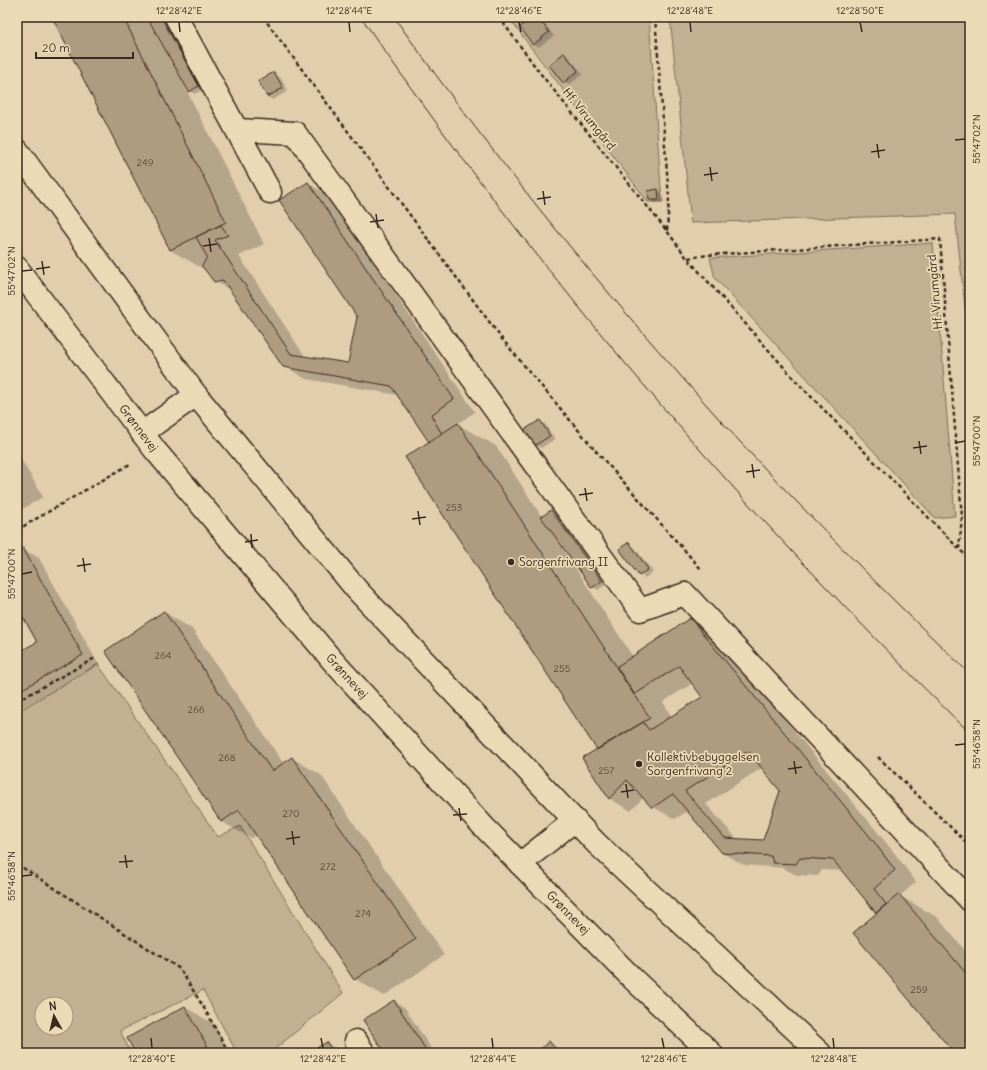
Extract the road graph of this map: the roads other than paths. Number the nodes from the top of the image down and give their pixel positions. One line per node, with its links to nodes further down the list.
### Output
1 (176, 17): 2 (street)
2 (238, 130): 4 (street); 10 (street)
3 (17, 150): 6 (street)
4 (270, 192)
5 (17, 268): 7 (street, Grønnevej)
6 (196, 395): 7 (street); 8 (street)
7 (148, 442): 9 (street, Grønnevej)
8 (575, 820): 9 (street); 12 (street)
9 (520, 864): 11 (street, Grønnevej)
10 (970, 900)
11 (711, 1053)
12 (820, 1053)

